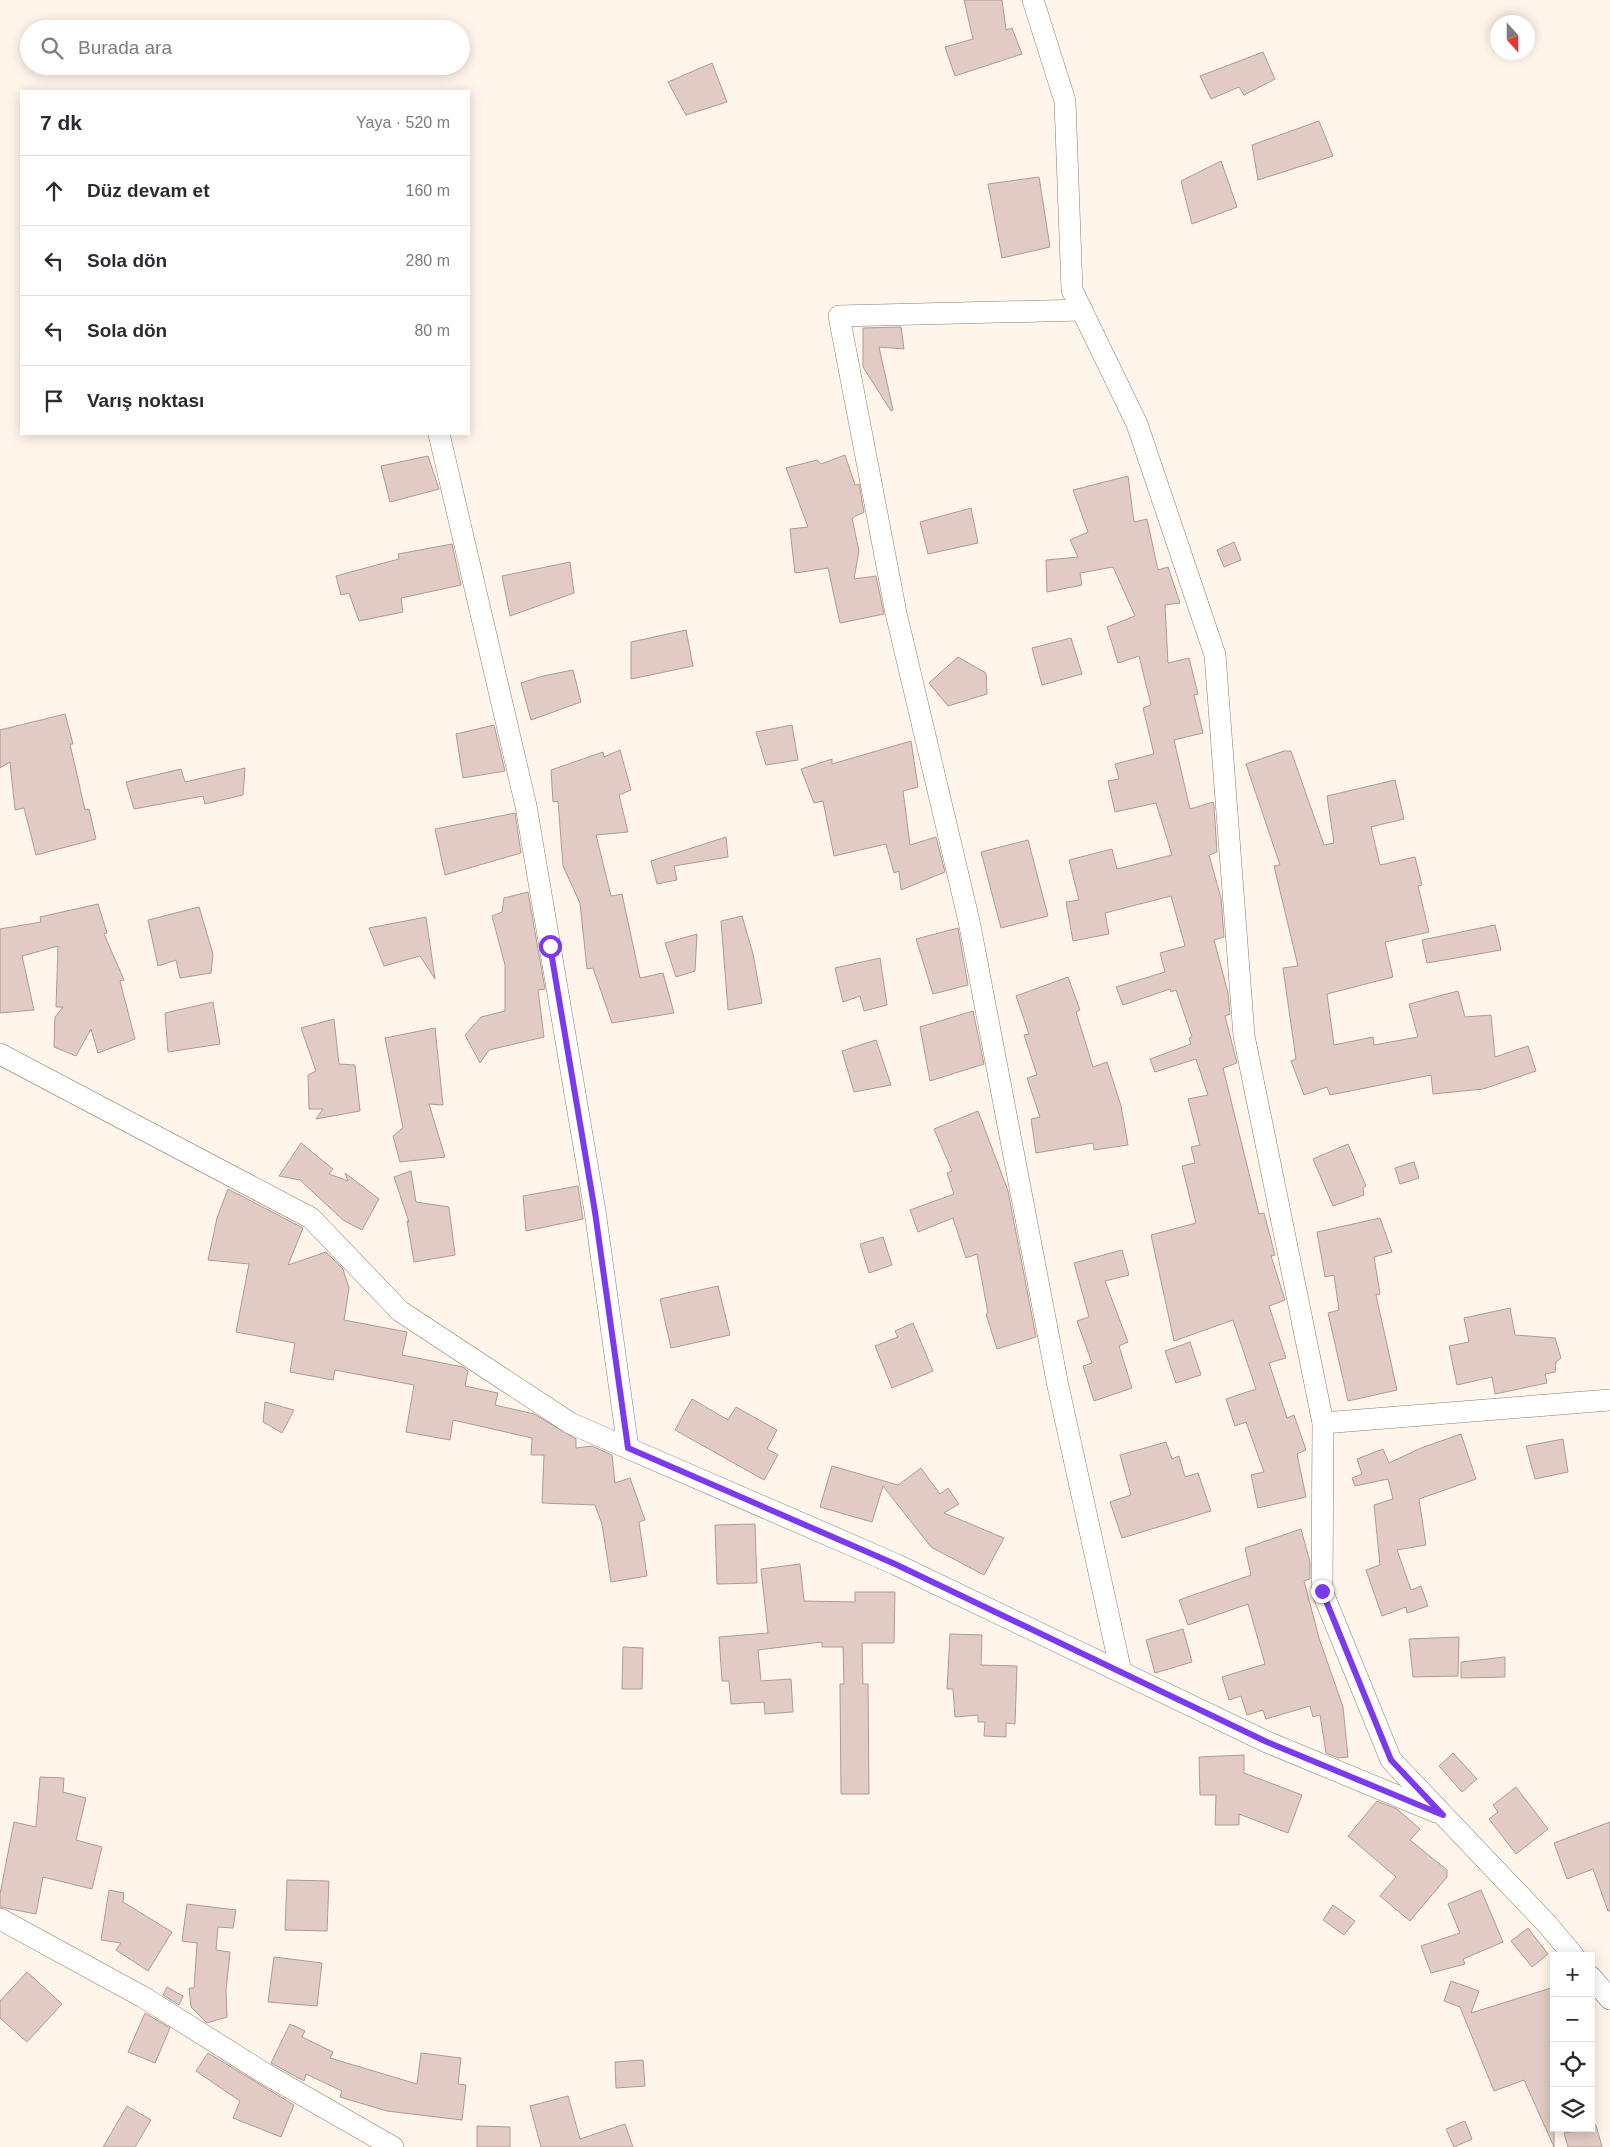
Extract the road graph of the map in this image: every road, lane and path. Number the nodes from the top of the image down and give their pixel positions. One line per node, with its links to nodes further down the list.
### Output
1 (1032, 0): 2 (street)
2 (1082, 310): 6 (street); 8 (street)
3 (439, 435): 7 (street)
4 (0, 1054): 7 (street)
5 (1610, 1400): 6 (street)
6 (1323, 1423): 9 (street)
7 (628, 1448): 8 (street)
8 (1121, 1672): 9 (street)
9 (1443, 1815): 11 (street)
10 (0, 1919): 14 (street)
11 (1571, 1952)
12 (1595, 1982): 13 (street)
13 (1610, 1999)
14 (393, 2147)

